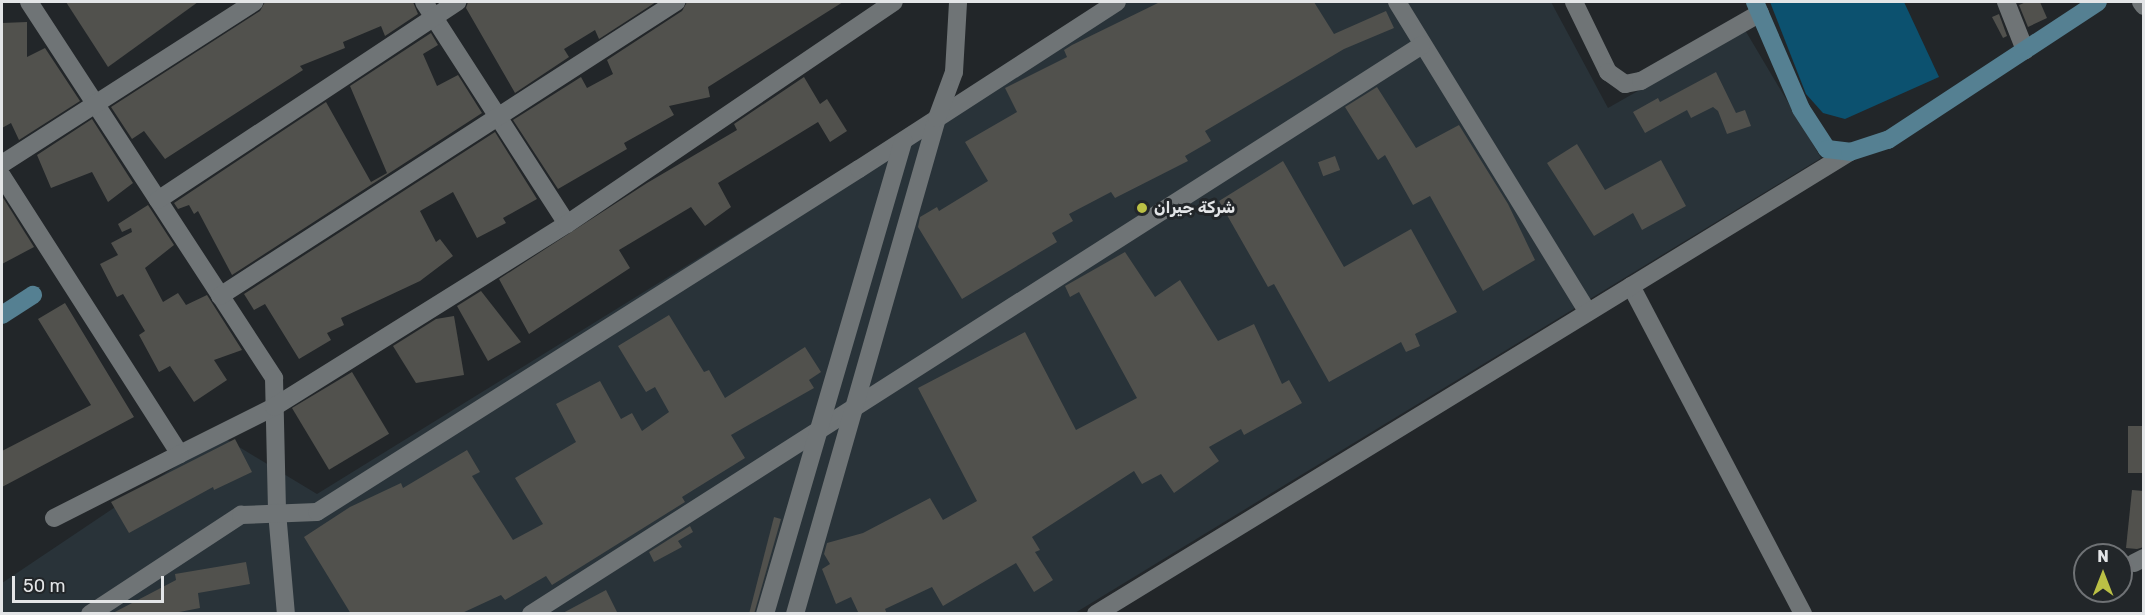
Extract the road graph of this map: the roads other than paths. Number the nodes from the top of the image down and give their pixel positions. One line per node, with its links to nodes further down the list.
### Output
1 (254, 2): 18 (street)
2 (457, 2): 15 (street)
3 (676, 2): 19 (street)
4 (894, 2): 26 (street)
5 (958, 2): 20 (street)
6 (1117, 2): 20 (street)
7 (1397, 2): 16 (street)
8 (1574, 2): 14 (street)
9 (2006, 2): 17 (street)
10 (2098, 2): 17 (street)
11 (2141, 2): 13 (street)
12 (34, 3): 18 (street)
13 (2144, 6)
14 (1757, 7): 22 (street)
15 (429, 9): 19 (street); 25 (street)
16 (1422, 45): 30 (street); 34 (street)
17 (2025, 50): 22 (street)
18 (96, 105): 23 (street); 25 (street)
19 (496, 118): 26 (street); 29 (street)
20 (937, 118): 21 (street); 34 (street)
21 (903, 141): 32 (street); 37 (street)
22 (1850, 152): 27 (street)
23 (2, 164)
24 (2, 176): 36 (street)
25 (158, 200): 29 (street)
26 (567, 224): 33 (street)
27 (1631, 286): 30 (street); 47 (street)
28 (33, 295): 31 (street)
29 (220, 296): 33 (street)
30 (1588, 312): 46 (street)
31 (2, 315)
32 (832, 387): 34 (street); 35 (street)
33 (274, 407): 36 (street); 37 (street)
34 (849, 410): 35 (street); 40 (street)
35 (821, 428): 39 (street); 43 (street)
36 (180, 454): 38 (street)
37 (277, 513): 41 (street); 42 (street)
38 (54, 518)
39 (783, 554): 40 (street); 44 (street)
40 (805, 578): 45 (street)
41 (90, 614)
42 (286, 614)
43 (531, 614)
44 (765, 614)
45 (795, 614)
46 (1096, 614)
47 (1803, 614)

